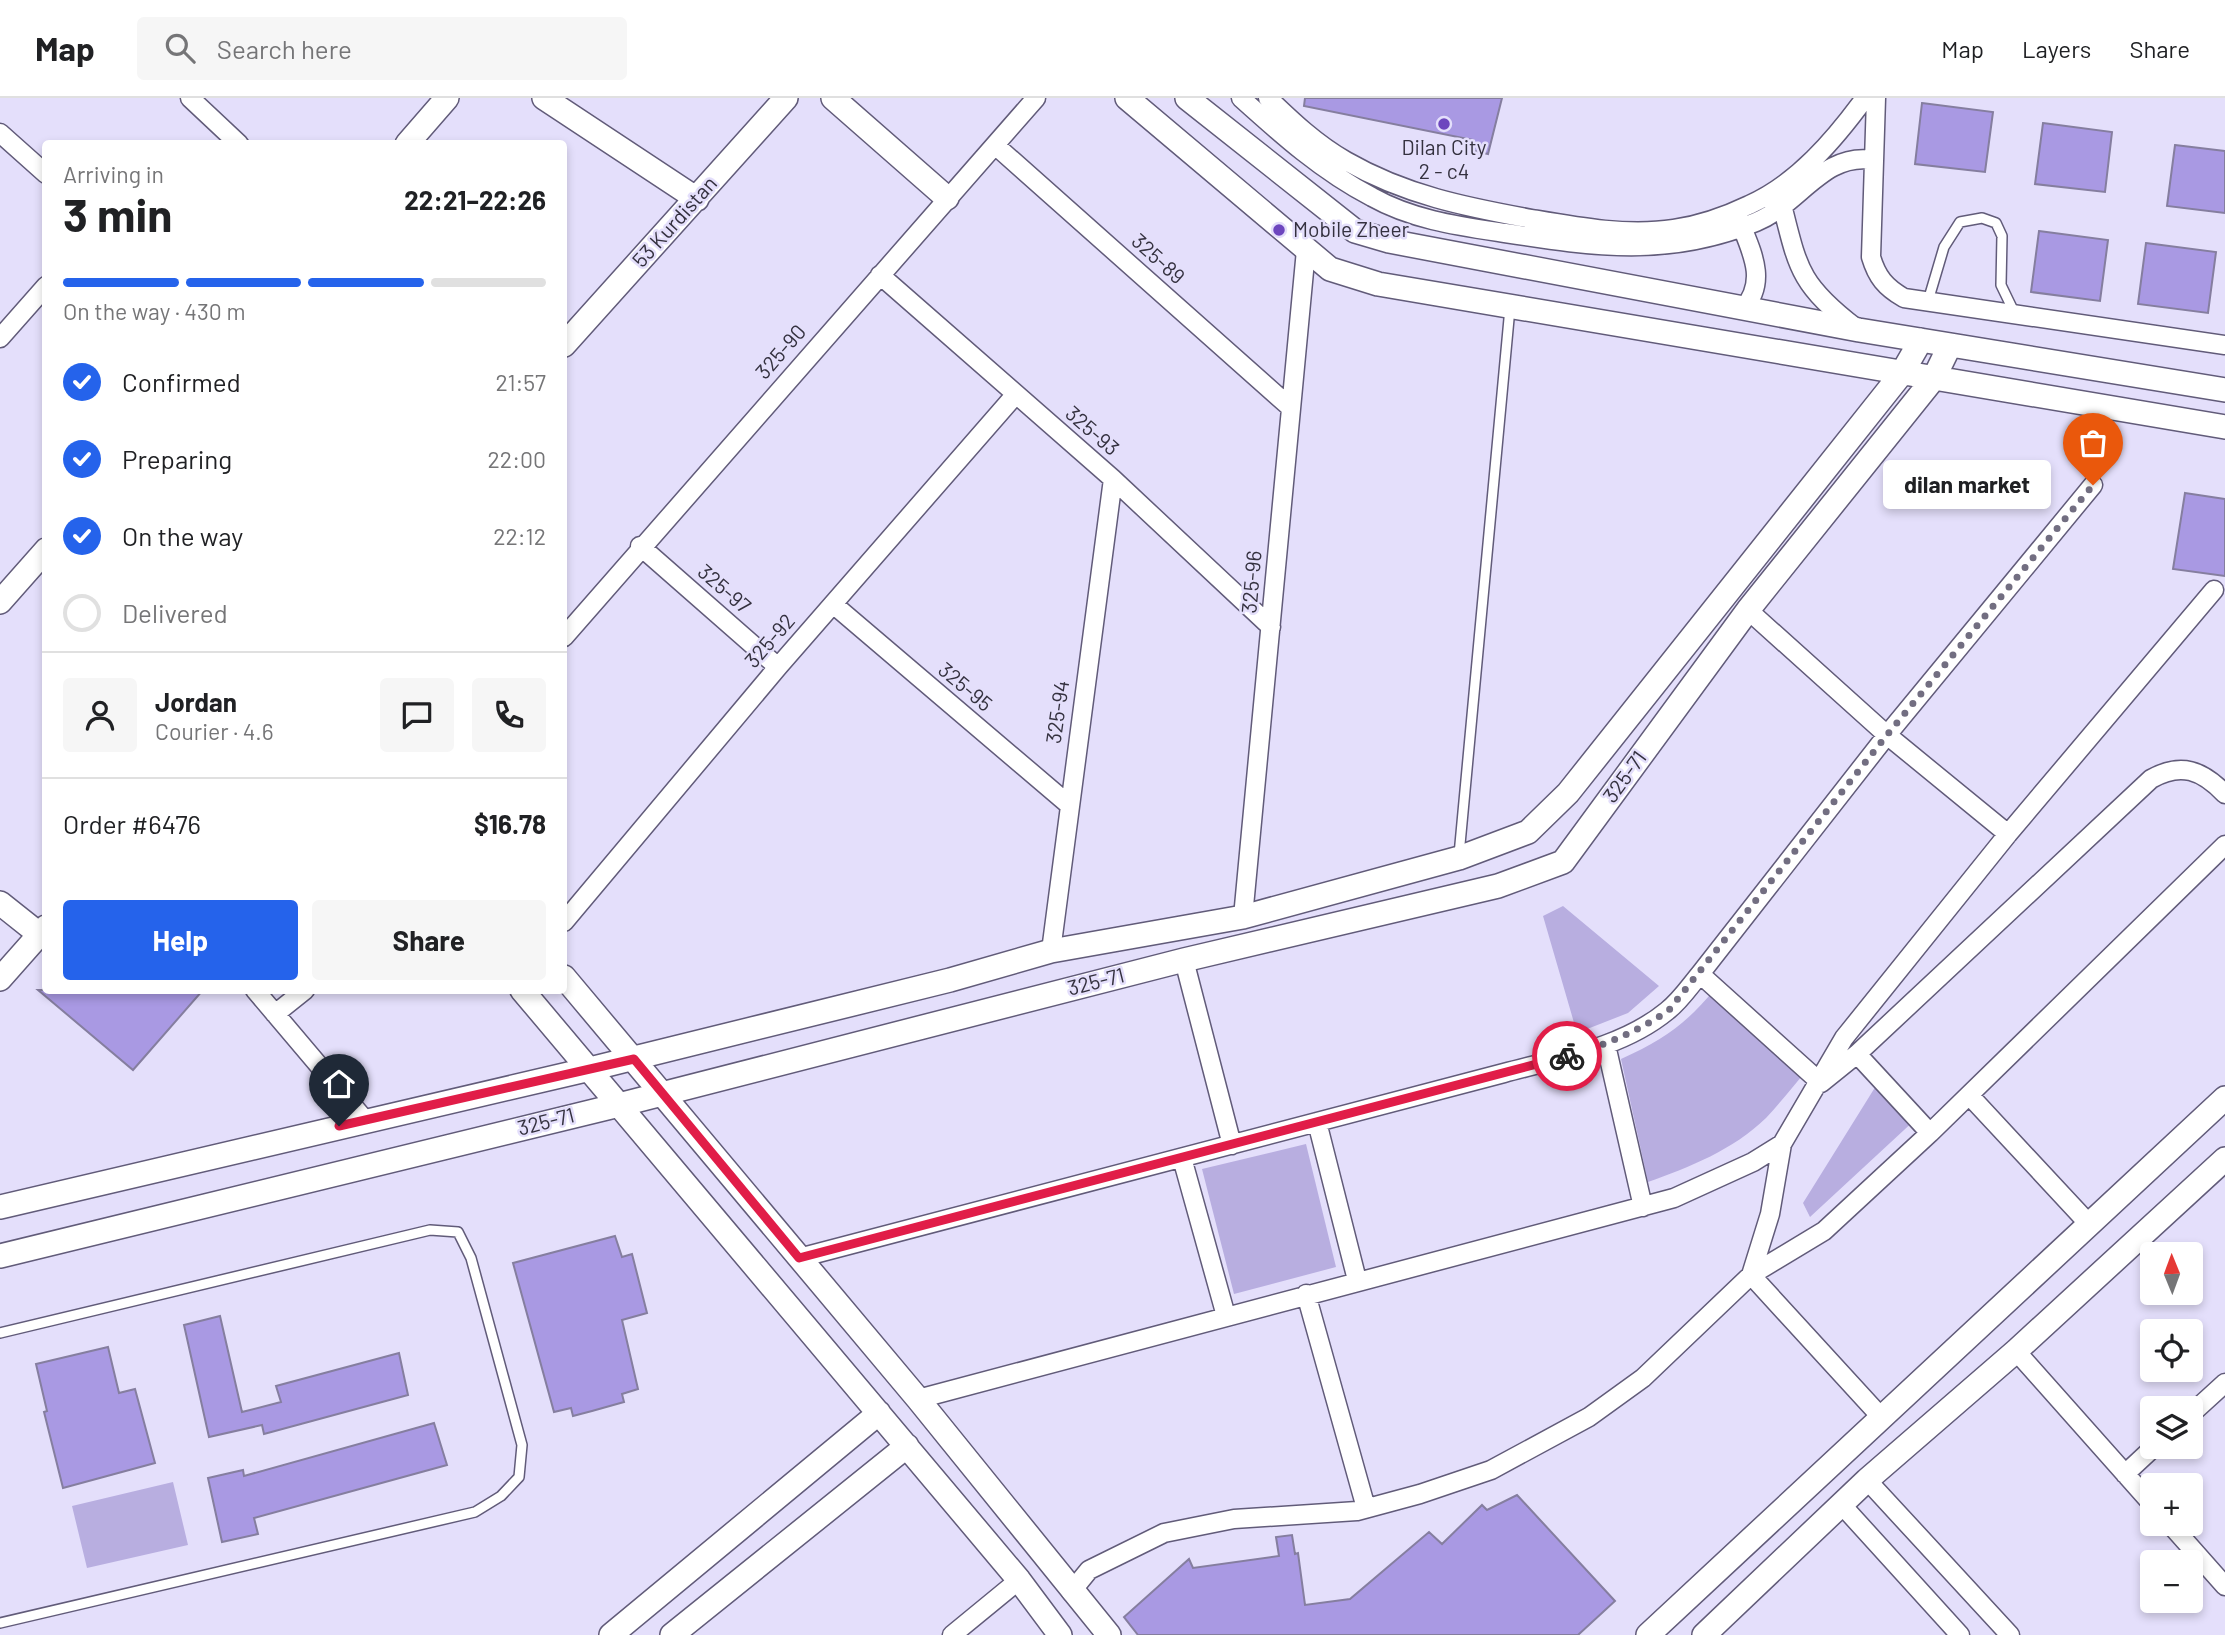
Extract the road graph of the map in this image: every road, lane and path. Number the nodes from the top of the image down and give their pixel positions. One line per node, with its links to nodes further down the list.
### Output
1 (190, 98): 14 (street)
2 (544, 98): 21 (street)
3 (786, 98): 21 (street, 53 Kurdistan)
4 (834, 98): 20 (street)
5 (1035, 98): 16 (street, 325-90)
6 (1127, 98): 25 (street)
7 (1187, 98): 30 (street)
8 (1241, 98): 24 (street)
9 (1268, 98): 24 (street)
10 (1865, 98): 19 (street)
11 (1876, 98): 17 (street)
12 (443, 99): 15 (street)
13 (0, 133): 18 (street)
14 (235, 140)
15 (410, 140)
16 (995, 145): 20 (street, 325-90); 42 (street, 325-89)
17 (1873, 160): 22 (street); 28 (street)
18 (42, 170)
19 (1778, 189): 22 (street); 23 (street)
20 (947, 198): 26 (street, 325-90)
21 (696, 199): 35 (street, 53 Kurdistan)
22 (1783, 208): 23 (street); 32 (street)
23 (1739, 219): 24 (street); 30 (street)
24 (1611, 239)
25 (1306, 250): 29 (street); 42 (street, 325-96)
26 (880, 275): 41 (street, 325-93); 46 (street, 325-90)
27 (42, 291): 33 (street)
28 (1928, 300): 31 (street); 31 (lane)
29 (1510, 306): 38 (street); 60 (lane)
30 (1743, 309): 32 (street)
31 (2015, 314): 37 (street)
32 (1859, 330): 34 (street)
33 (0, 338)
34 (1922, 340): 36 (street); 38 (street, 325-71)
35 (567, 342)
36 (1951, 345): 39 (street, 325-71); 40 (street)
37 (2225, 345)
38 (1902, 373): 39 (street); 60 (street, 325-71)
39 (1934, 378): 43 (street); 51 (street, 325-71)
40 (2225, 390)
41 (1016, 394): 44 (street, 325-93); 50 (street, 325-92)
42 (1292, 408): 52 (street, 325-96)
43 (2225, 427)
44 (1113, 479): 52 (street, 325-93); 57 (street, 325-94)
45 (2093, 485): 55 (street)
46 (640, 546): 53 (street, 325-90); 54 (street, 325-97)
47 (42, 555): 49 (street)
48 (2214, 590): 58 (street)
49 (0, 602)
50 (833, 604): 54 (street, 325-92); 57 (street, 325-95)
51 (1748, 610): 55 (street); 66 (street, 325-71)
52 (1271, 626): 62 (street, 325-96)
53 (567, 633)
54 (778, 667): 63 (street, 325-92)
55 (1887, 735): 58 (street); 67 (street)
56 (2225, 794): 75 (street)
57 (1068, 804): 65 (street, 325-94)
58 (2008, 834): 78 (street)
59 (2222, 854): 80 (street)
60 (1459, 858): 62 (street, 325-71)
61 (0, 903): 64 (street)
62 (1243, 917): 65 (street, 325-71)
63 (567, 918)
64 (42, 930): 68 (street)
65 (1051, 951): 76 (street, 325-71)
66 (1184, 960): 79 (street, 325-71); 87 (street)
67 (1700, 974): 74 (street); 78 (street)
68 (0, 979)
69 (567, 981): 76 (street)
70 (258, 994): 73 (street)
71 (300, 994): 73 (street)
72 (525, 994): 77 (street)
73 (275, 1014): 83 (street)
74 (1606, 1045): 84 (street); 91 (street)
75 (1857, 1054): 78 (street); 85 (street)
76 (634, 1059): 77 (street, 325-71); 79 (street)
77 (590, 1069): 82 (street); 83 (street, 325-71)
78 (1821, 1083): 86 (street)
79 (661, 1092): 82 (street, 325-71); 94 (street)
80 (1969, 1095): 85 (street); 92 (street)
81 (2225, 1098): 92 (street)
82 (619, 1105): 93 (street, 325-71); 104 (street)
83 (365, 1120): 90 (street, 325-71)
84 (1317, 1122): 87 (street); 96 (street)
85 (1930, 1133): 95 (street)
86 (1782, 1144): 91 (street); 95 (street)
87 (1231, 1145): 88 (street)
88 (1182, 1158): 94 (street); 98 (street)
89 (2225, 1159): 100 (street)
90 (0, 1207)
91 (1643, 1207): 96 (street)
92 (2089, 1224): 105 (street)
93 (0, 1256)
94 (799, 1258): 102 (street)
95 (1751, 1275): 105 (street); 112 (street)
96 (1357, 1280): 97 (street)
97 (1306, 1294): 98 (street); 112 (street)
98 (1226, 1316): 102 (street)
99 (0, 1333): 117 (lane)
100 (2016, 1351): 108 (street); 109 (street)
101 (2225, 1383): 103 (street)
102 (918, 1399): 116 (street)
103 (2203, 1403)
104 (879, 1413): 106 (street); 119 (street)
105 (1882, 1418): 124 (street)
106 (907, 1447): 115 (street); 120 (street)
107 (2141, 1459): 108 (street)
108 (2125, 1474): 110 (street)
109 (1867, 1480): 111 (street); 126 (street)
110 (2140, 1491)
111 (1841, 1504): 118 (street); 125 (street)
112 (1366, 1508): 116 (street)
113 (2182, 1536): 114 (street)
114 (2221, 1573)
115 (1019, 1580): 121 (street); 122 (street)
116 (1071, 1592): 123 (street)
117 (0, 1623)
118 (1955, 1633)
119 (611, 1635)
120 (672, 1635)
121 (951, 1635)
122 (1060, 1635)
123 (1108, 1635)
124 (1648, 1635)
125 (1704, 1635)
126 (2010, 1635)

